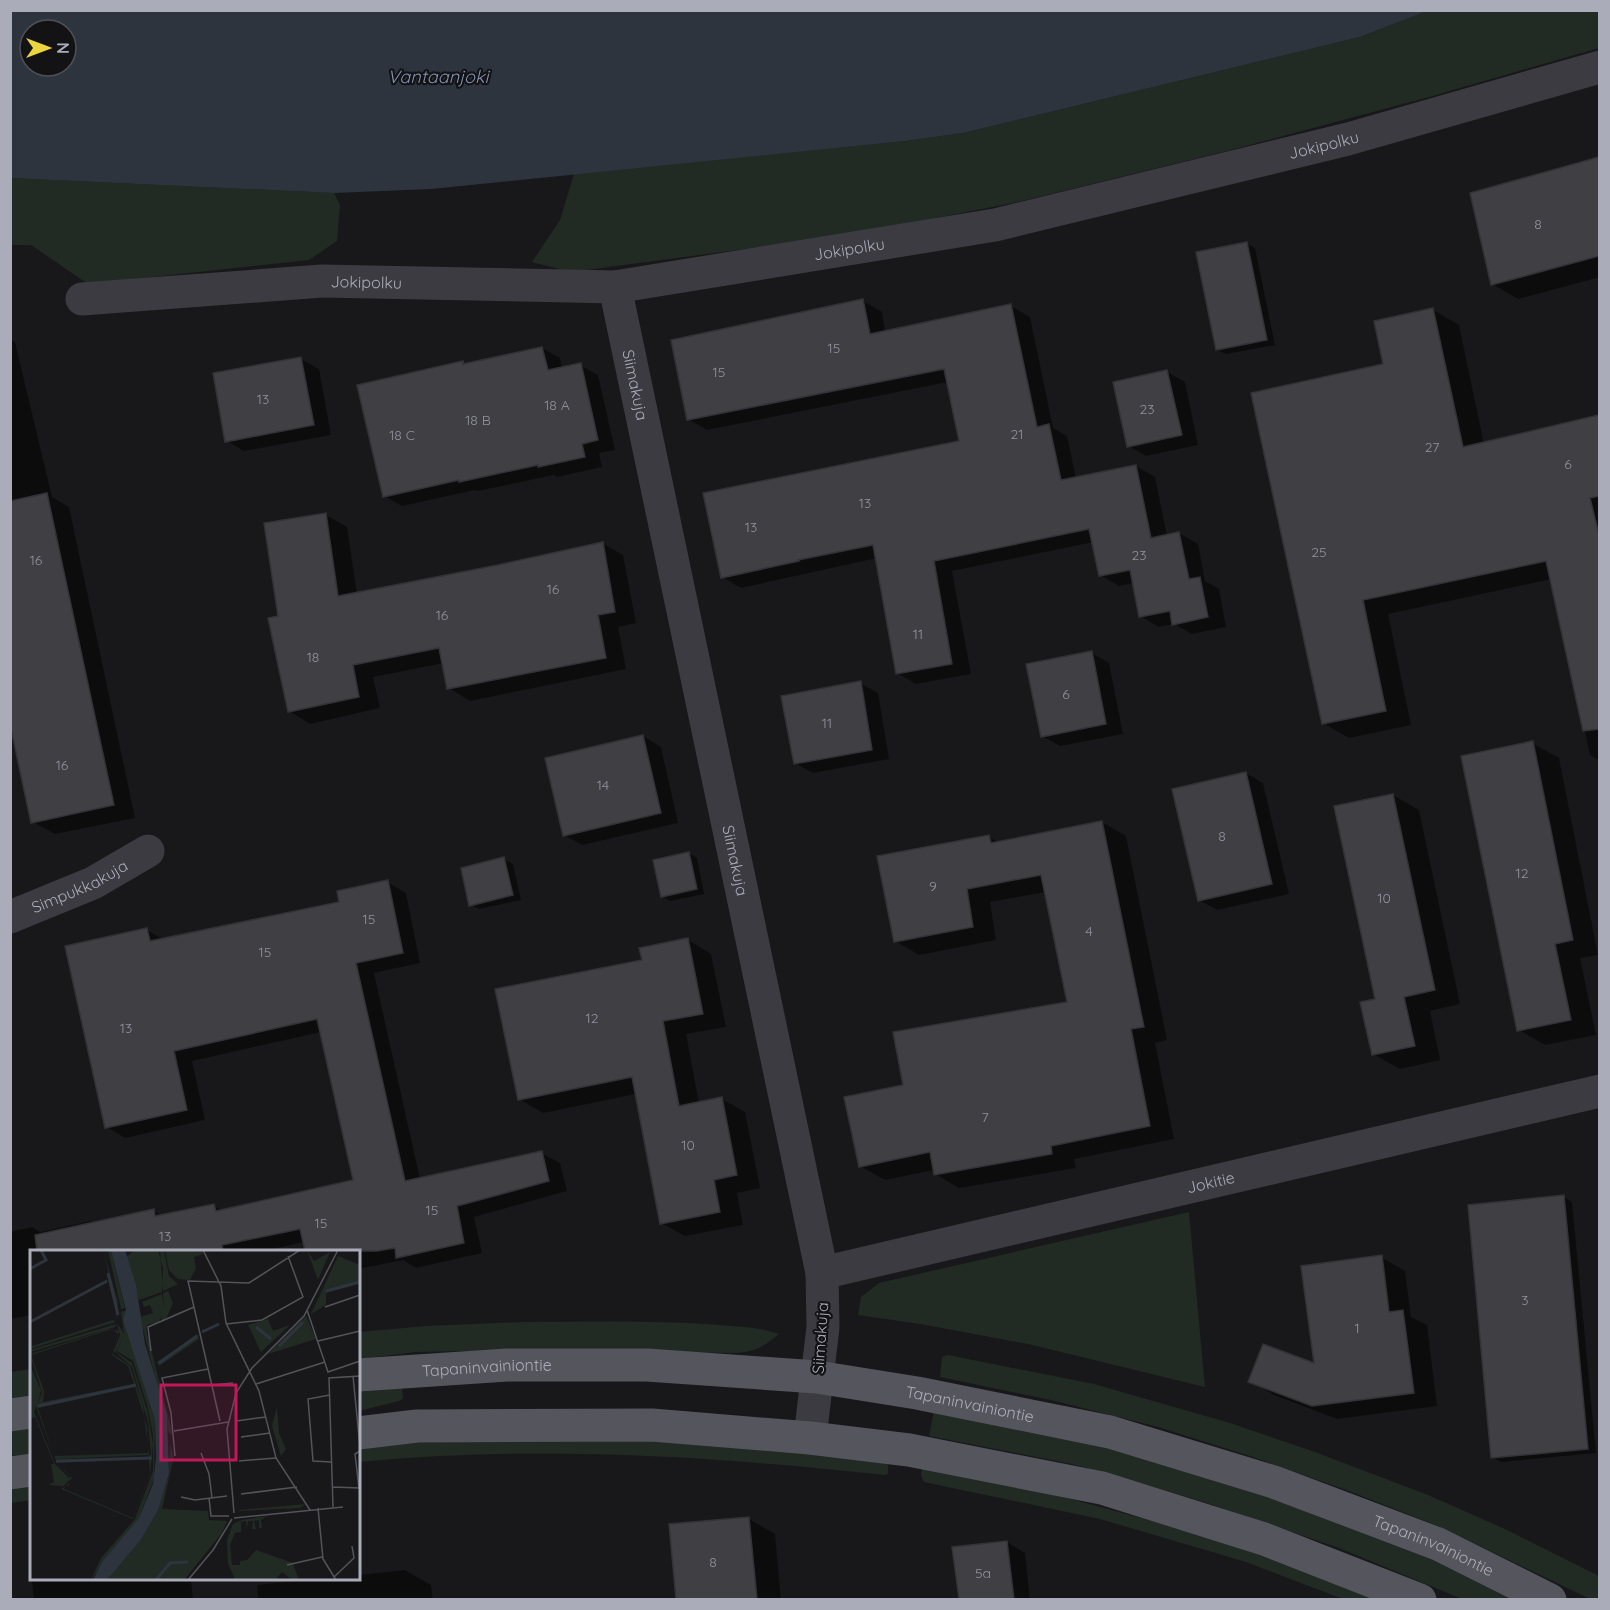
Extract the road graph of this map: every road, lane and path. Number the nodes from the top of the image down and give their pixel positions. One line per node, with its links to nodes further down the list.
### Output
1 (1599, 67): 2 (street, Jokipolku)
2 (615, 286): 3 (street, Jokipolku); 7 (street, Siimakuja)
3 (82, 299)
4 (148, 852): 5 (street, Simpukkakuja)
5 (10, 917)
6 (1599, 1090): 7 (street, Jokitie)
7 (822, 1273): 9 (street, Siimakuja)
8 (360, 1376): 9 (main road, Tapaninvainiontie)
9 (817, 1377): 13 (street, Siimakuja); 17 (main road, Tapaninvainiontie)
10 (30, 1412): 11 (main road)
11 (10, 1415)
12 (360, 1433): 13 (main road)
13 (810, 1438): 16 (main road)
14 (30, 1470): 15 (main road)
15 (10, 1473)
16 (1420, 1599)
17 (1550, 1599)

